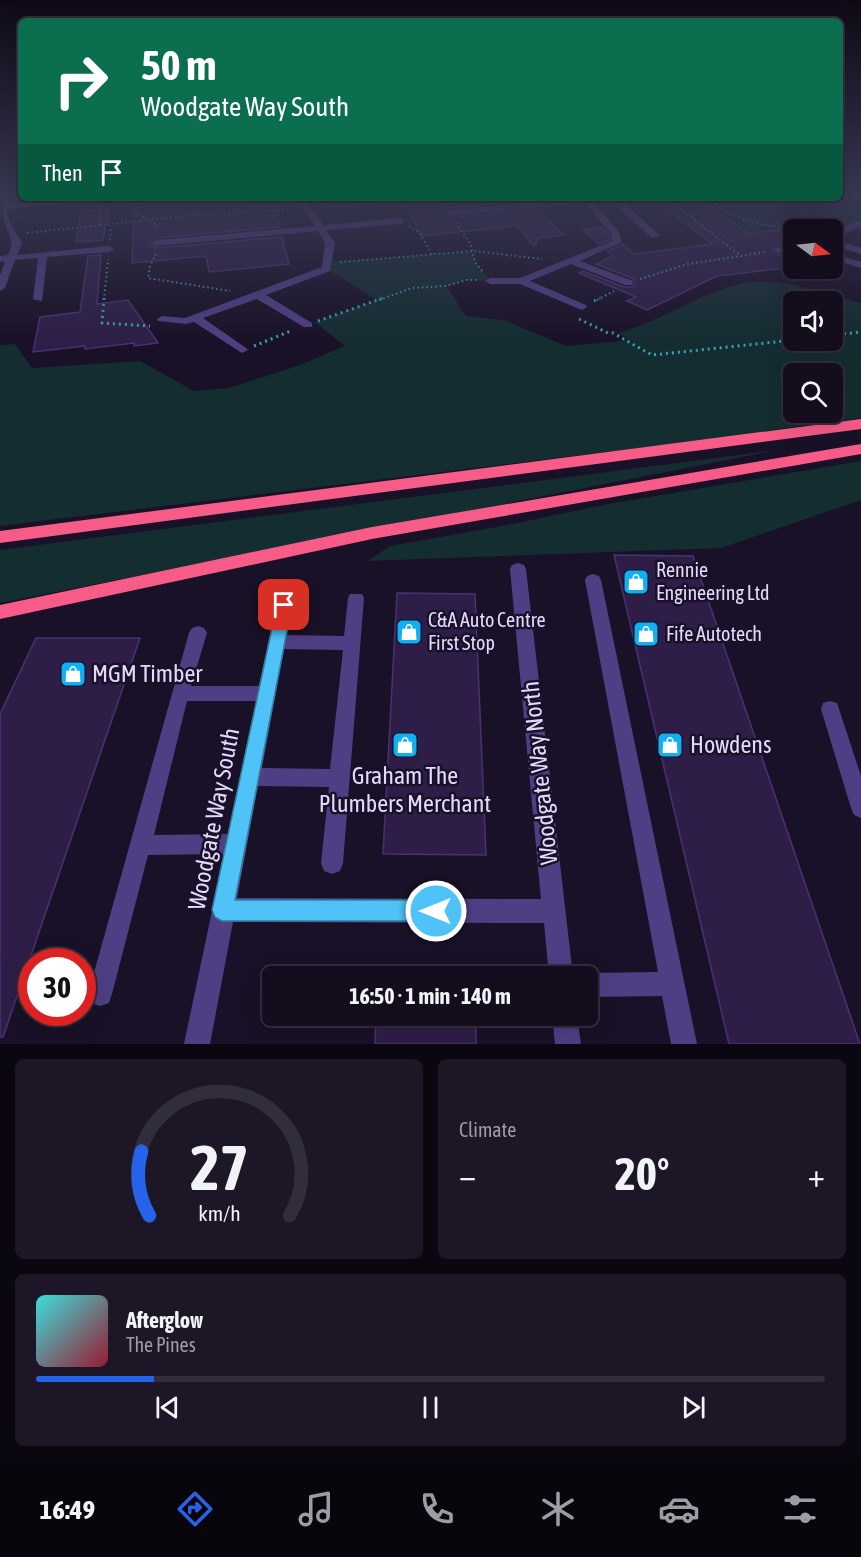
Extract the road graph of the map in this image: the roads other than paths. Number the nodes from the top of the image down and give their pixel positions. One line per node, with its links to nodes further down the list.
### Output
1 (16, 246): 10 (street)
2 (330, 246): 19 (street)
3 (608, 246): 13 (street)
4 (844, 246): 8 (street)
5 (109, 249): 9 (street)
6 (779, 250): 7 (street)
7 (783, 250)
8 (861, 251)
9 (43, 255): 10 (street); 20 (street)
10 (13, 258): 11 (street); 18 (street)
11 (0, 259)
12 (843, 259): 14 (street)
13 (570, 262): 16 (street); 17 (street)
14 (861, 265)
15 (490, 281): 16 (street)
16 (521, 281): 21 (street)
17 (629, 283)
18 (0, 288)
19 (258, 295): 22 (street); 24 (street)
20 (38, 299)
21 (582, 307)
22 (195, 318): 23 (street); 25 (street)
23 (162, 319)
24 (308, 325)
25 (242, 350)
26 (861, 424): 28 (highway)
27 (861, 449): 33 (highway)
28 (0, 537)
29 (518, 569): 47 (street, Woodgate Way North)
30 (593, 580): 49 (street)
31 (356, 598): 36 (street)
32 (284, 605): 35 (street, Woodgate Way South)
33 (0, 612)
34 (198, 633): 38 (street)
35 (277, 642): 36 (street); 37 (street, Woodgate Way South)
36 (352, 643): 41 (street)
37 (266, 693): 38 (street); 40 (street, Woodgate Way South)
38 (180, 694): 44 (street)
39 (830, 709): 42 (street)
40 (250, 777): 41 (street); 43 (street, Woodgate Way South)
41 (339, 778): 45 (street)
42 (861, 808)
43 (236, 844): 44 (street); 46 (street, Woodgate Way South)
44 (140, 845): 51 (street)
45 (332, 863)
46 (222, 910): 47 (street); 53 (street, Woodgate Way South)
47 (554, 911): 48 (street, Woodgate Way North)
48 (560, 966)
49 (672, 984): 50 (street); 55 (street)
50 (598, 985)
51 (100, 994)
52 (566, 1026): 54 (street)
53 (197, 1044)
54 (568, 1044)
55 (684, 1044)

